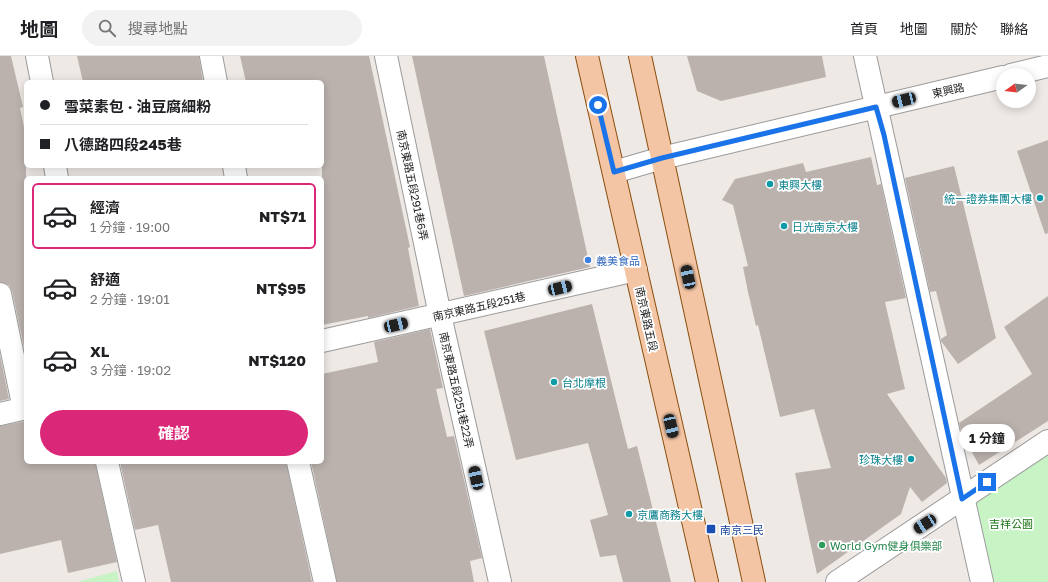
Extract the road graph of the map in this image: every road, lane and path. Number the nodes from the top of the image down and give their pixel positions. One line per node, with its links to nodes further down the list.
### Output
1 (37, 56): 10 (street)
2 (211, 56): 11 (street)
3 (386, 56): 17 (street, 南京東路五段291巷6弄)
4 (587, 56): 14 (main road, 南京東路五段)
5 (640, 56): 13 (main road)
6 (865, 56): 12 (street)
7 (1048, 66): 8 (street)
8 (1036, 69)
9 (996, 79): 12 (street, 東興路)
10 (42, 80)
11 (216, 80)
12 (876, 107): 13 (street, 東興路); 25 (street)
13 (662, 158): 14 (street, 東興路); 30 (main road)
14 (614, 172): 15 (main road, 南京東路五段)
15 (636, 270): 17 (street, 南京東路五段251巷); 29 (main road, 南京東路五段)
16 (0, 294): 19 (street)
17 (440, 315): 18 (street, 南京東路五段251巷); 28 (street, 南京東路五段251巷22弄)
18 (324, 341)
19 (24, 403)
20 (24, 408): 21 (street)
21 (0, 414)
22 (1048, 441): 25 (street)
23 (107, 464): 26 (street)
24 (298, 464): 27 (street)
25 (962, 499): 31 (street); 32 (street)
26 (134, 582)
27 (325, 582)
28 (500, 582)
29 (707, 582)
30 (754, 582)
31 (837, 582)
32 (982, 582)

